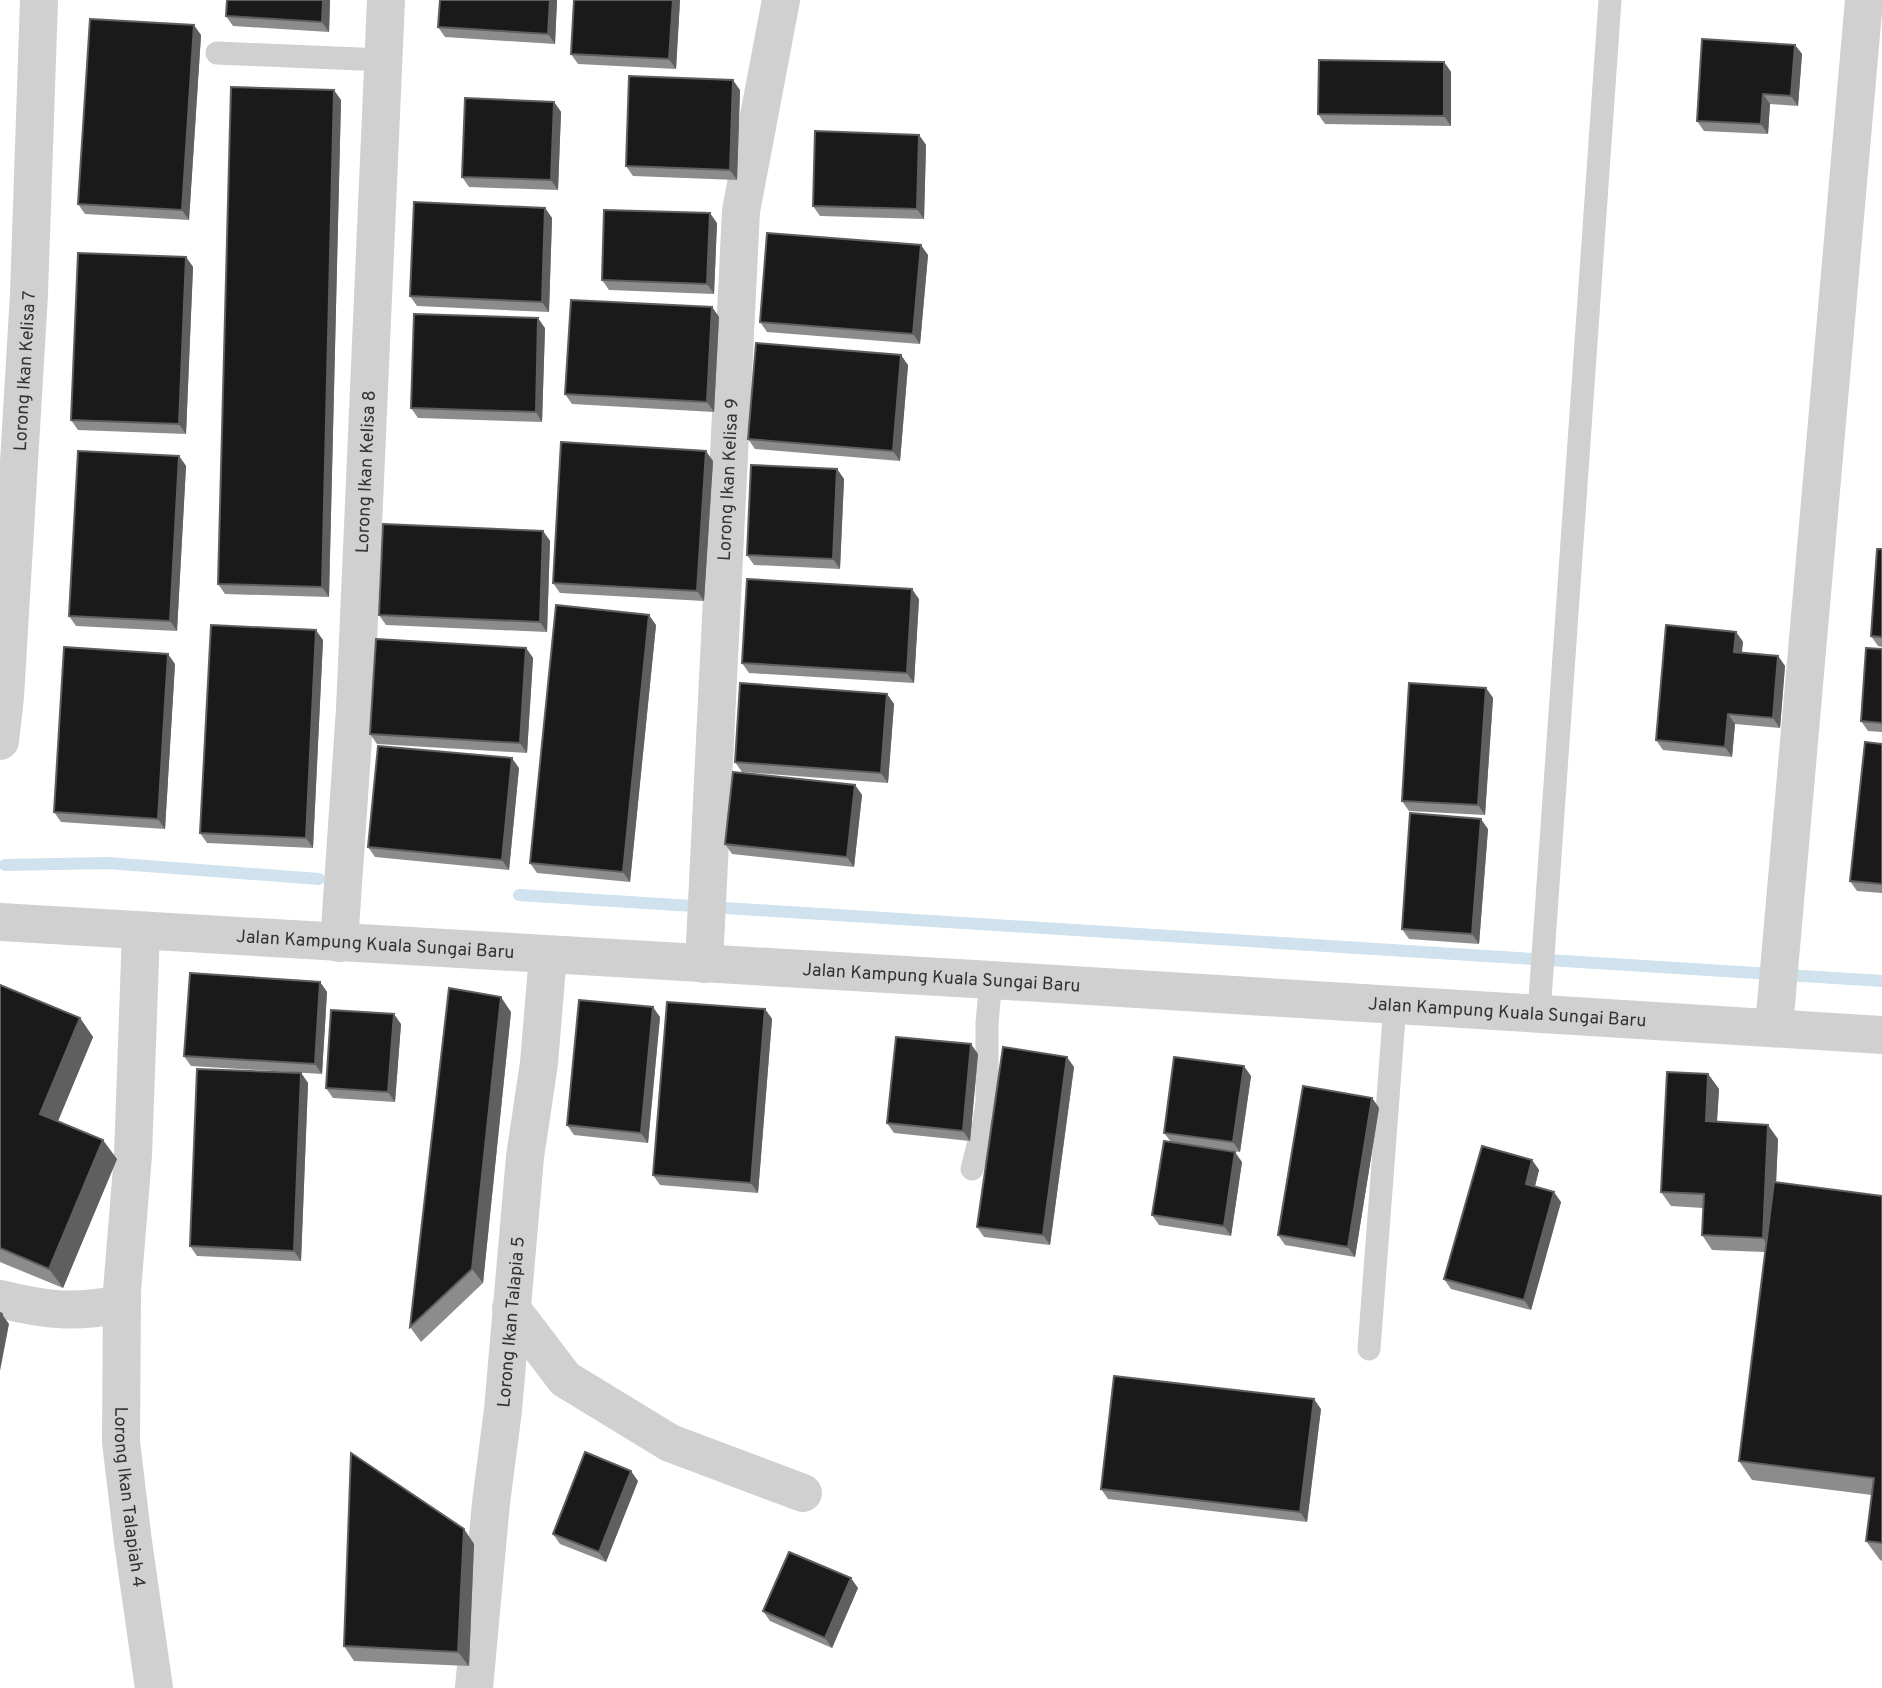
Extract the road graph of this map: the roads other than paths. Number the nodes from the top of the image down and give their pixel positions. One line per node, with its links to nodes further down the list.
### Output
1 (39, 0): 8 (street, Lorong Ikan Kelisa 7)
2 (386, 0): 7 (street, Lorong Ikan Kelisa 8)
3 (781, 0): 13 (street, Lorong Ikan Kelisa 9)
4 (1610, 0): 15 (lane)
5 (1864, 0): 17 (street)
6 (217, 52): 7 (lane)
7 (383, 60): 11 (street, Lorong Ikan Kelisa 8)
8 (0, 741)
9 (0, 922): 10 (street, Jalan Kampung Kuala Sungai Baru)
10 (141, 931): 11 (street, Jalan Kampung Kuala Sungai Baru); 21 (street, Lorong Ikan Talapiah 4)
11 (339, 943): 12 (street, Jalan Kampung Kuala Sungai Baru)
12 (548, 955): 13 (street, Jalan Kampung Kuala Sungai Baru); 22 (street, Lorong Ikan Talapia 5)
13 (704, 964): 14 (street, Jalan Kampung Kuala Sungai Baru)
14 (991, 980): 16 (street, Jalan Kampung Kuala Sungai Baru); 19 (lane)
15 (1540, 1002): 16 (street, Jalan Kampung Kuala Sungai Baru); 17 (street, Jalan Kampung Kuala Sungai Baru)
16 (1395, 1005): 23 (lane)
17 (1776, 1016): 18 (street, Jalan Kampung Kuala Sungai Baru)
18 (1882, 1035)
19 (972, 1169)
20 (0, 1299): 21 (street)
21 (122, 1304): 25 (street, Lorong Ikan Talapiah 4)
22 (510, 1308): 24 (street); 26 (street, Lorong Ikan Talapia 5)
23 (1369, 1349)
24 (803, 1493)
25 (153, 1688)
26 (474, 1688)

